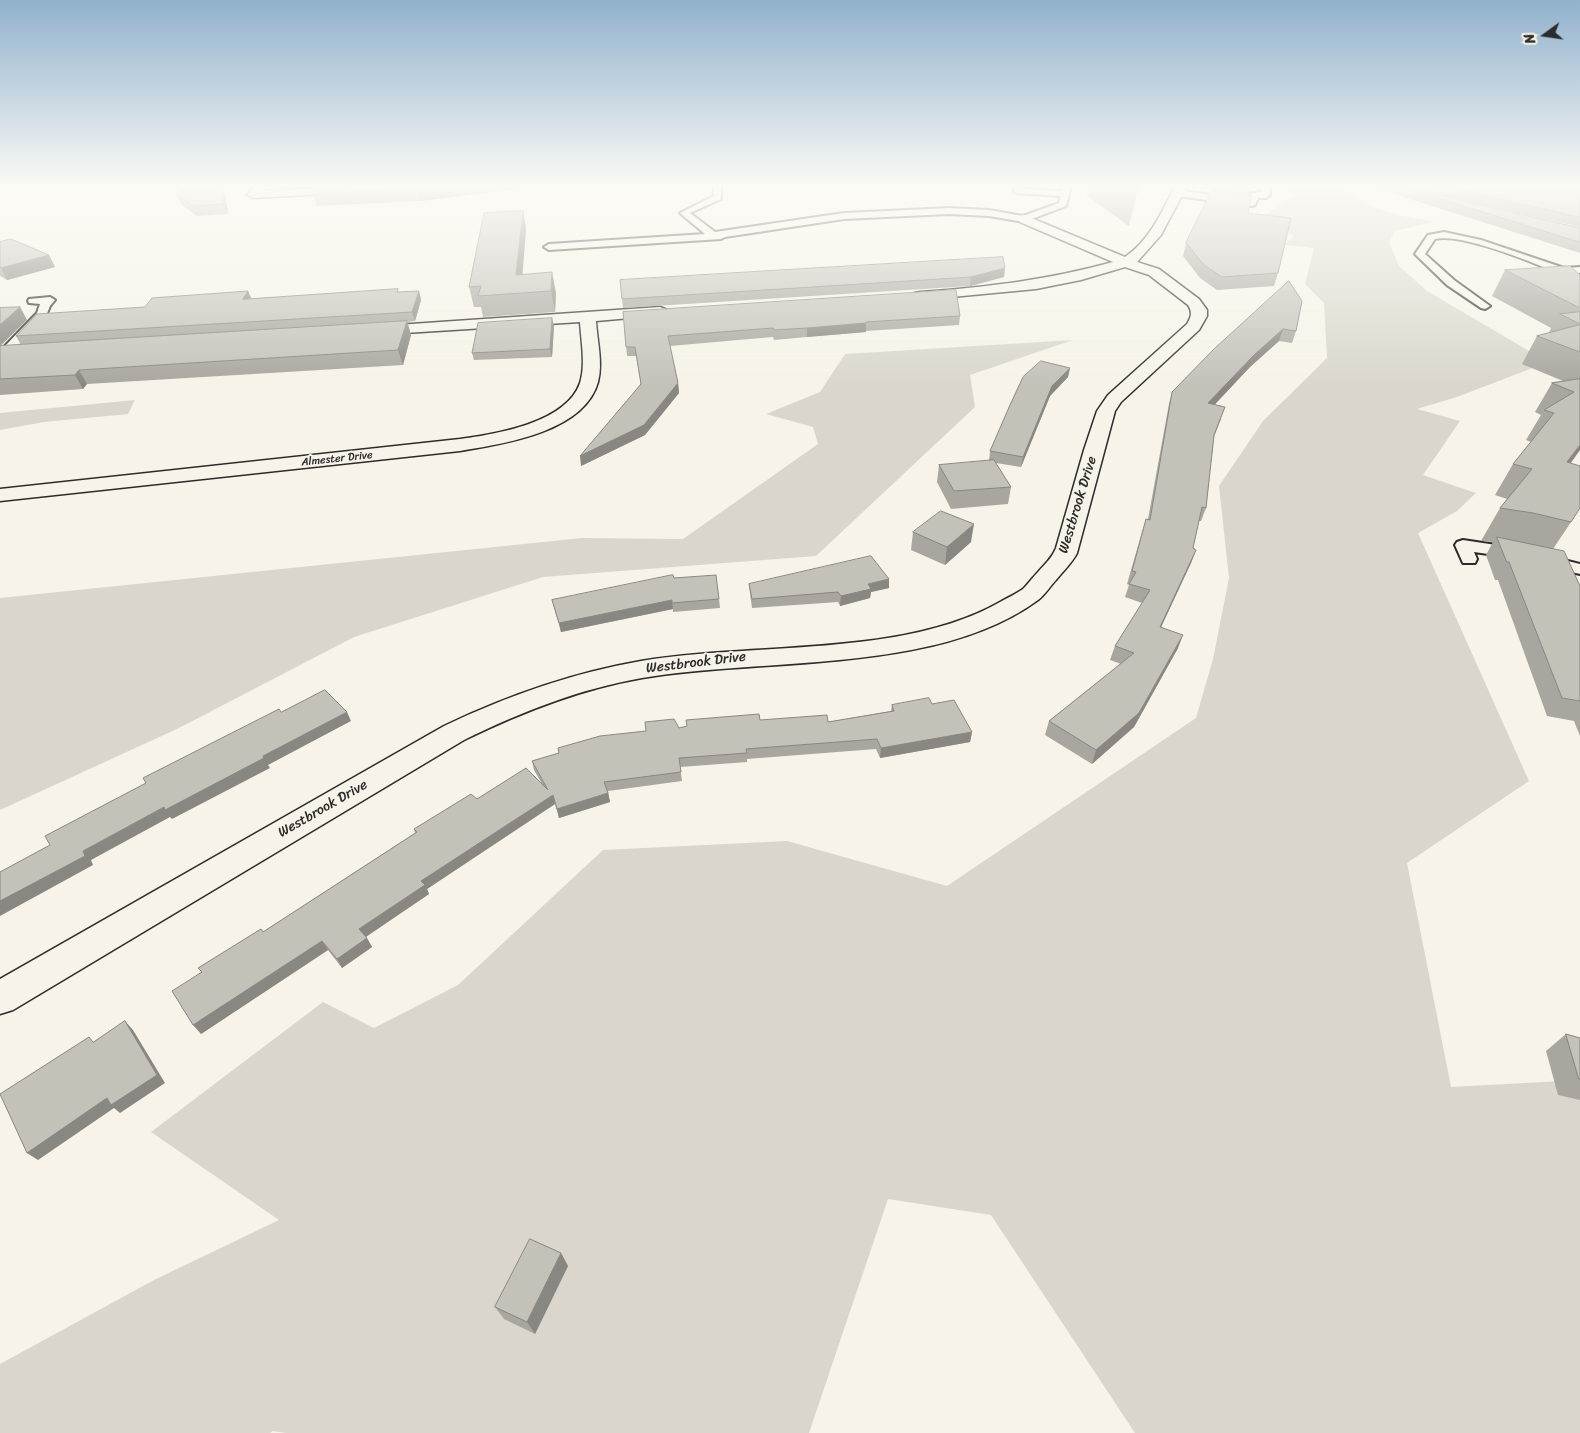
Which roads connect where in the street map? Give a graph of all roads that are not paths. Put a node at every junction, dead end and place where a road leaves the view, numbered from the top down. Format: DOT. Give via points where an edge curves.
graph roads {
  1 [pos="1103,253"];
  2 [pos="1138,253"];
  3 [pos="1421,253"];
  4 [pos="1514,253"];
  5 [pos="1124,262"];
  6 [pos="1580,270"];
  7 [pos="1563,271"];
  8 [pos="1543,273"];
  9 [pos="1580,279"];
  10 [pos="906,297"];
  11 [pos="33,301"];
  12 [pos="1485,306"];
  13 [pos="672,311"];
  14 [pos="588,317"];
  15 [pos="359,331"];
  16 [pos="25,352"];
  17 [pos="2,354"];
  18 [pos="0,496"];
  19 [pos="1469,559"];
  20 [pos="1580,569"];
  21 [pos="0,998"];
  1 -- 5 [label="street"];
  2 -- 5 [label="street"];
  3 -- 12 [label="lane" via="1435,272"];
  4 -- 7 [label="lane"];
  5 -- 10 [label="street" via="1034,286"];
  5 -- 21 [label="street, Westbrook Drive" via="1154,272 1194,302 1200,316 1193,327 1114,399 1106,411 1063,557 1023,599 992,617 948,634 902,644 667,665 601,677 494,712"];
  6 -- 7 [label="lane"];
  7 -- 8 [label="lane"];
  7 -- 9 [label="lane"];
  11 -- 17 [label="lane" via="50,300 42,314"];
  13 -- 14 [label="street"];
  14 -- 15 [label="street"];
  14 -- 18 [label="street, Almester Drive" via="589,382 584,395 560,415 514,435 460,445"];
  16 -- 17 [label="street"];
  19 -- 20 [label="lane" via="1463,545 1512,552"];
}
